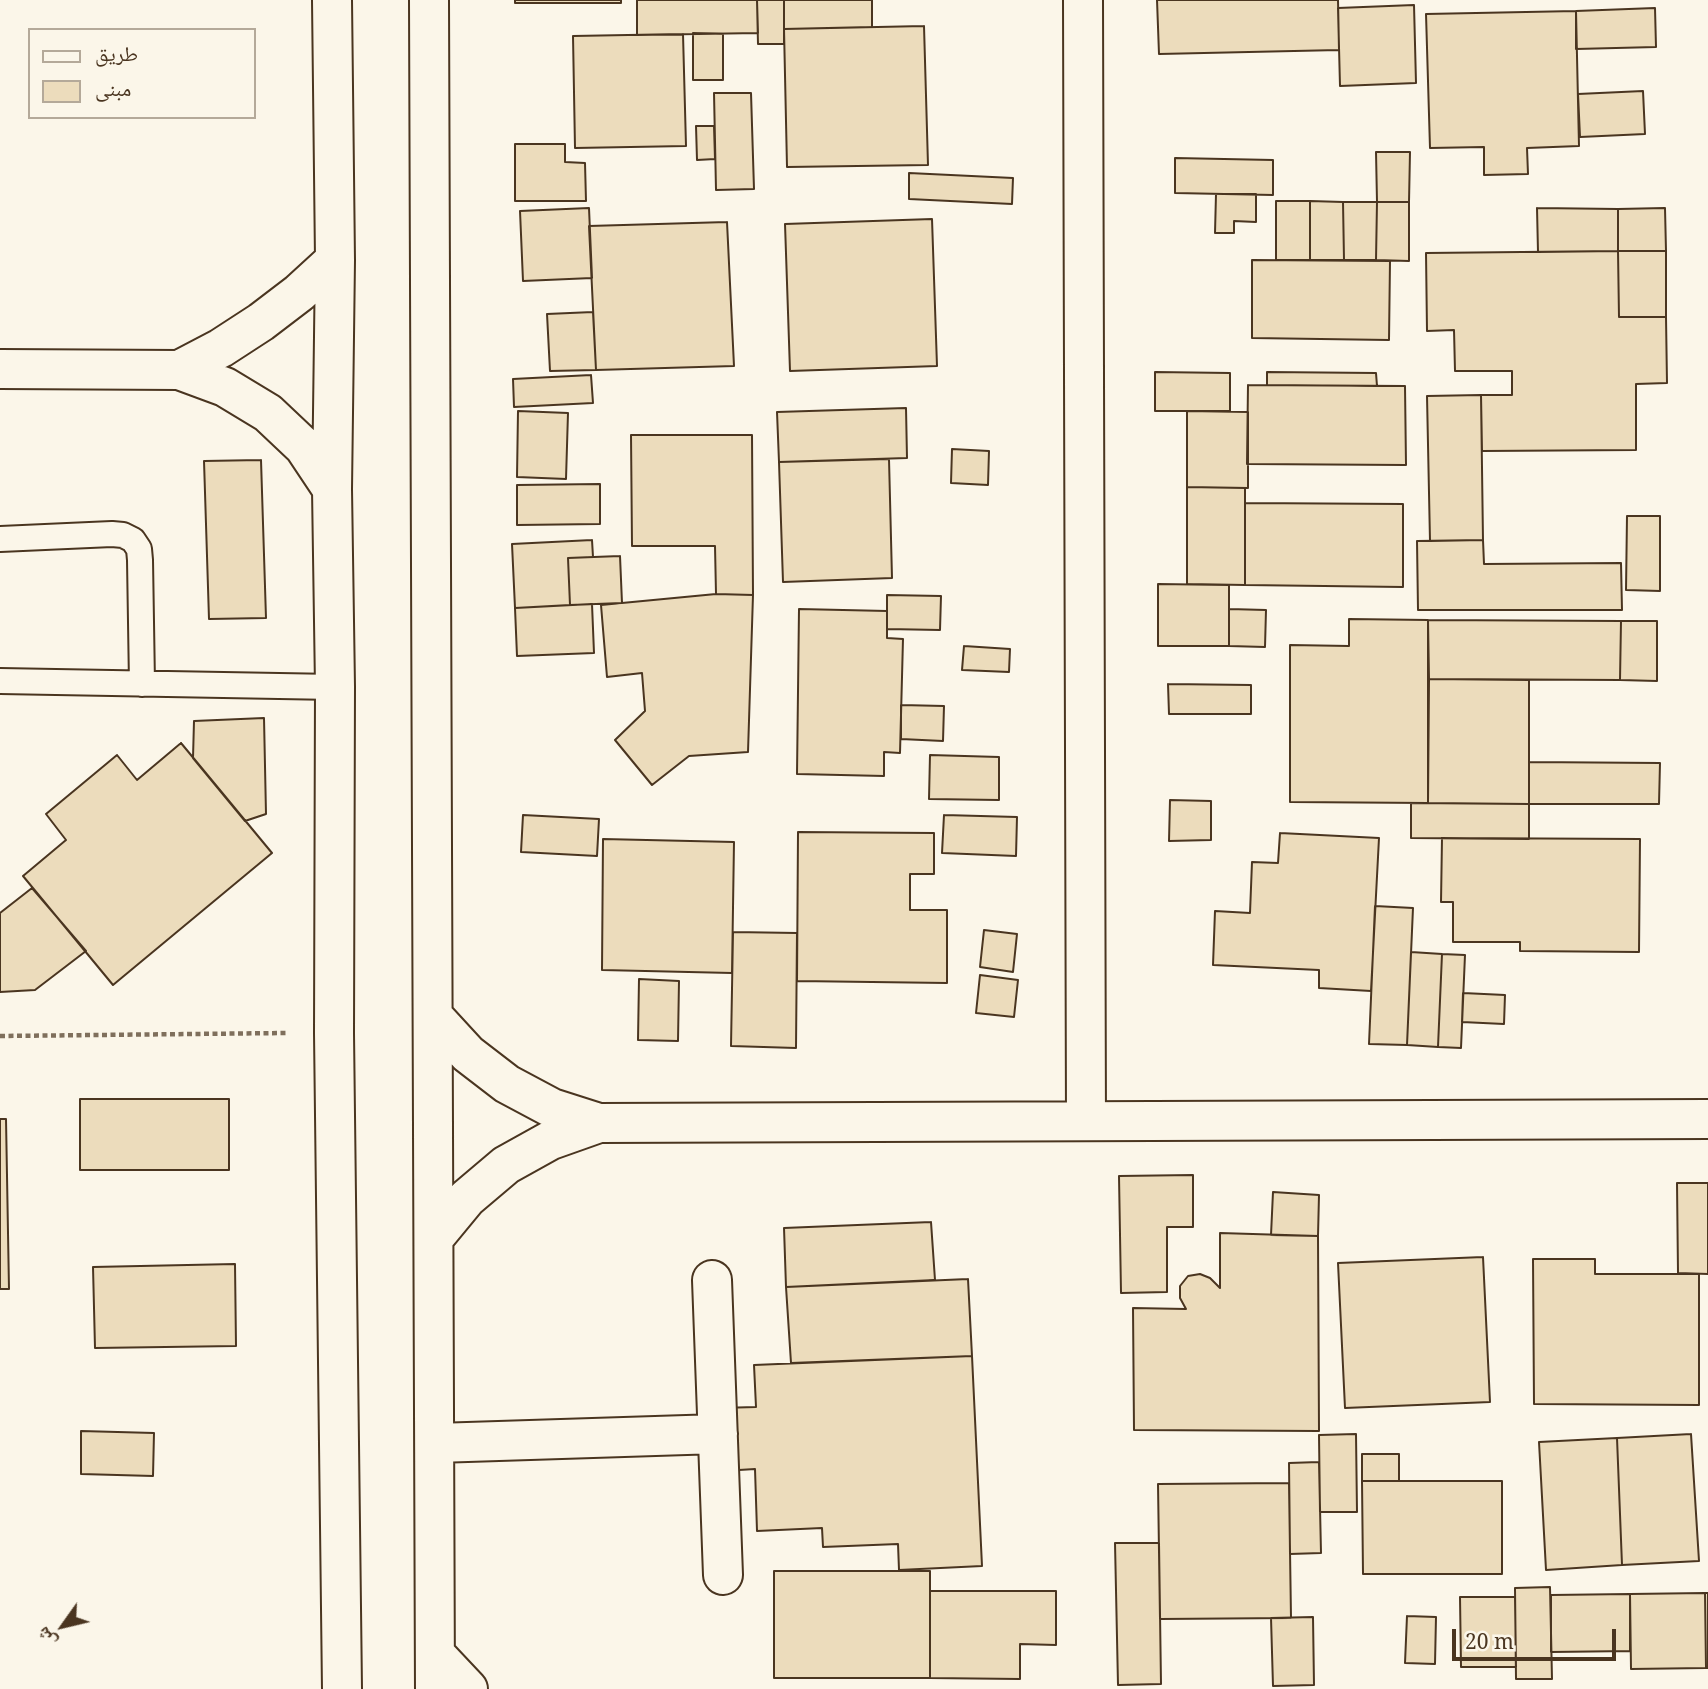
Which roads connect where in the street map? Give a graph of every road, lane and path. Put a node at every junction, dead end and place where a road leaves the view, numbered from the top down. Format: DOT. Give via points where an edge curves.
graph roads {
  1 [pos="332,0"];
  2 [pos="429,0"];
  3 [pos="1083,0"];
  4 [pos="335,260"];
  5 [pos="0,369"];
  6 [pos="179,370"];
  7 [pos="332,489"];
  8 [pos="0,539"];
  9 [pos="0,681"];
  10 [pos="142,684"];
  11 [pos="335,687"];
  12 [pos="435,1017"];
  13 [pos="334,1033"];
  14 [pos="0,1036"];
  15 [pos="1708,1119"];
  16 [pos="1086,1120"];
  17 [pos="599,1124"];
  18 [pos="435,1238"];
  19 [pos="712,1280"];
  20 [pos="718,1434"];
  21 [pos="436,1443"];
  22 [pos="723,1575"];
  23 [pos="435,1672"];
  24 [pos="342,1675"];
  25 [pos="314,1689"];
  26 [pos="468,1689"];
  1 -- 4 [label="street"];
  2 -- 12 [label="street"];
  3 -- 16 [label="street"];
  4 -- 6 [label="street" via="261,322"];
  4 -- 7 [label="street"];
  5 -- 6 [label="street"];
  6 -- 7 [label="street" via="225,387 268,413 304,447"];
  7 -- 11 [label="street"];
  8 -- 10 [label="lane" via="112,534 133,540 140,560"];
  9 -- 10 [label="lane"];
  10 -- 11 [label="lane"];
  11 -- 13 [label="street"];
  12 -- 17 [label="street" via="468,1054 507,1084 552,1108"];
  12 -- 18 [label="street"];
  13 -- 14 [label="path"];
  13 -- 24 [label="street"];
  15 -- 16 [label="street"];
  16 -- 17 [label="street"];
  17 -- 18 [label="street" via="551,1140 506,1166 467,1198"];
  18 -- 21 [label="street"];
  19 -- 20 [label="street"];
  20 -- 21 [label="street"];
  20 -- 22 [label="street"];
  21 -- 23 [label="street"];
  23 -- 26 [label="street"];
  24 -- 25 [label="street"];
}
